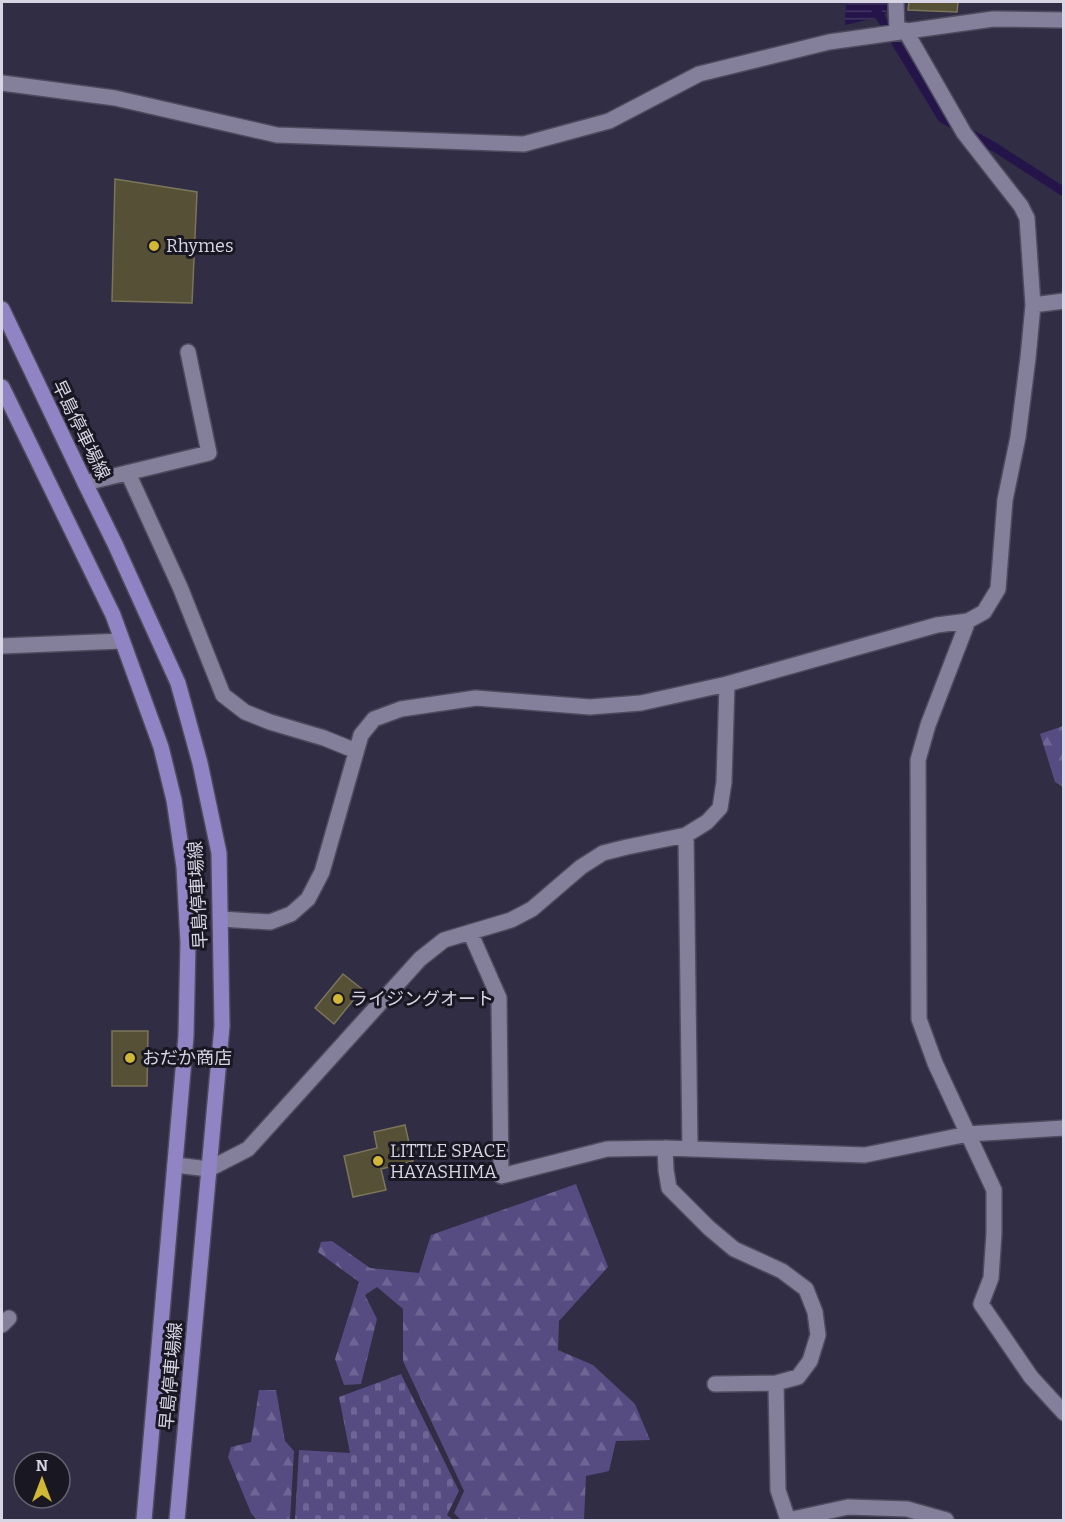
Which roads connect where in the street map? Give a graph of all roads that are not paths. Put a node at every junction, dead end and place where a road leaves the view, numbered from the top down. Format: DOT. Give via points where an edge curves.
graph roads {
  1 [pos="896,2"];
  2 [pos="1064,20"];
  3 [pos="895,32"];
  4 [pos="2,83"];
  5 [pos="1064,300"];
  6 [pos="1033,305"];
  7 [pos="2,309"];
  8 [pos="188,352"];
  9 [pos="2,387"];
  10 [pos="128,473"];
  11 [pos="85,483"];
  12 [pos="968,621"];
  13 [pos="122,641"];
  14 [pos="2,646"];
  15 [pos="727,684"];
  16 [pos="356,751"];
  17 [pos="686,835"];
  18 [pos="221,919"];
  19 [pos="470,932"];
  20 [pos="1064,1128"];
  21 [pos="968,1134"];
  22 [pos="665,1148"];
  23 [pos="690,1149"];
  24 [pos="175,1165"];
  25 [pos="209,1169"];
  26 [pos="776,1383"];
  27 [pos="715,1384"];
  28 [pos="1064,1413"];
  29 [pos="850,1514"];
  30 [pos="144,1521"];
  31 [pos="177,1521"];
  32 [pos="788,1521"];
  33 [pos="946,1521"];
  1 -- 3 [label="street"];
  2 -- 3 [label="street" via="993,19"];
  3 -- 4 [label="street" via="829,42 699,74 609,121 524,144 277,135 115,98"];
  3 -- 6 [label="street" via="1021,206 1027,218"];
  5 -- 6 [label="street"];
  6 -- 12 [label="street" via="1021,414 1005,500 998,589 984,612"];
  7 -- 11 [label="main road, 早島停車場線"];
  8 -- 10 [label="street" via="209,453"];
  9 -- 13 [label="main road, 早島停車場線"];
  10 -- 11 [label="street"];
  10 -- 16 [label="street" via="223,695 245,712"];
  11 -- 18 [label="main road, 早島停車場線" via="178,683 201,763 219,854"];
  12 -- 15 [label="street" via="937,625"];
  12 -- 21 [label="street" via="918,760 919,1019"];
  13 -- 14 [label="street"];
  13 -- 24 [label="main road, 早島停車場線" via="161,747 184,867 188,943 186,1036"];
  15 -- 16 [label="street" via="641,704 590,707 476,698 401,709 374,719 361,735"];
  15 -- 17 [label="street" via="720,808"];
  16 -- 18 [label="street" via="322,872 308,899 291,915 270,922"];
  17 -- 19 [label="street" via="603,854 581,867 532,909 511,920"];
  17 -- 23 [label="street"];
  18 -- 25 [label="main road, 早島停車場線" via="222,1026"];
  19 -- 22 [label="street" via="499,998 501,1176 607,1149"];
  19 -- 25 [label="street" via="444,940 420,959 248,1149"];
  20 -- 21 [label="street"];
  21 -- 23 [label="street" via="865,1155"];
  21 -- 28 [label="street" via="994,1190 991,1278 981,1304 1032,1377"];
  22 -- 23 [label="street"];
  22 -- 26 [label="street" via="669,1188 708,1228 734,1249 782,1271 806,1289 816,1312 818,1335 810,1361 798,1377"];
  24 -- 25 [label="street"];
  24 -- 30 [label="main road, 早島停車場線"];
  25 -- 31 [label="main road, 早島停車場線"];
  26 -- 27 [label="street"];
  26 -- 32 [label="street" via="778,1490"];
  29 -- 32 [label="street"];
  29 -- 33 [label="street" via="907,1509"];
}
